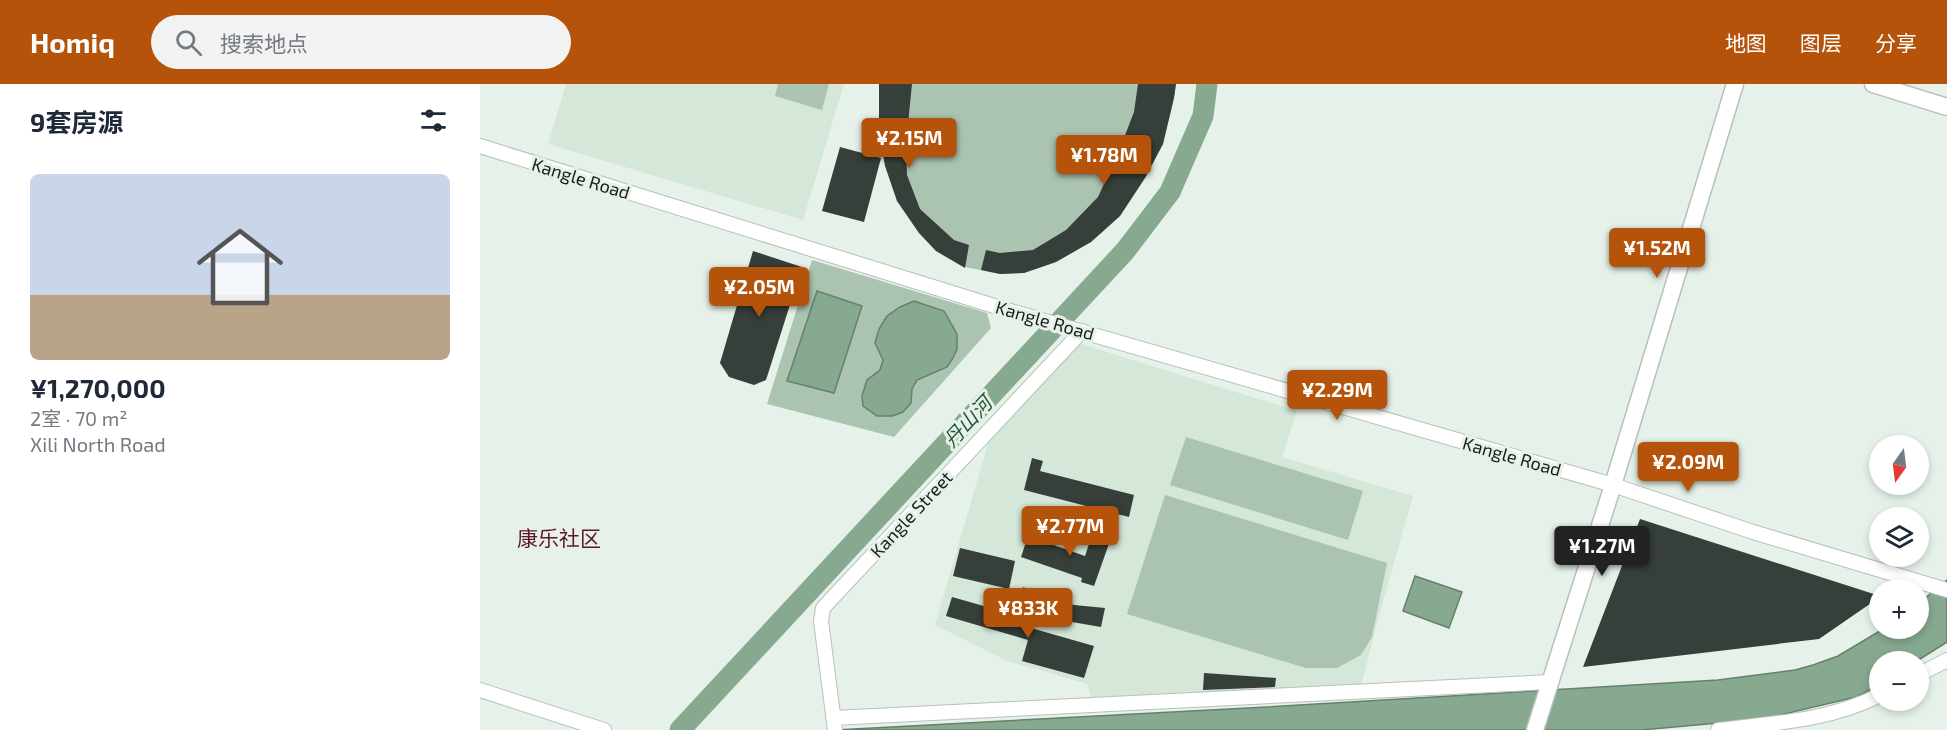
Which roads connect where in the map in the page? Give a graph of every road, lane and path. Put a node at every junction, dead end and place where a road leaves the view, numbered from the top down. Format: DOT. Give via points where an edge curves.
graph roads {
  1 [pos="1735,84"];
  2 [pos="1873,84"];
  3 [pos="1947,107"];
  4 [pos="480,146"];
  5 [pos="1076,329"];
  6 [pos="1613,485"];
  7 [pos="1947,590"];
  8 [pos="1947,660"];
  9 [pos="1929,669"];
  10 [pos="1550,682"];
  11 [pos="480,690"];
  12 [pos="1869,700"];
  13 [pos="834,724"];
  14 [pos="604,730"];
  15 [pos="1535,730"];
  16 [pos="1718,730"];
  1 -- 6 [label="street"];
  2 -- 3 [label="street"];
  4 -- 5 [label="street, Kangle Road"];
  5 -- 6 [label="street, Kangle Road"];
  5 -- 13 [label="street, Kangle Street" via="823,608 821,621"];
  6 -- 7 [label="street, Kangle Road"];
  6 -- 10 [label="street"];
  8 -- 9 [label="street"];
  10 -- 13 [label="street"];
  10 -- 15 [label="street"];
  11 -- 14 [label="street"];
  12 -- 16 [label="street" via="1818,717"];
}
